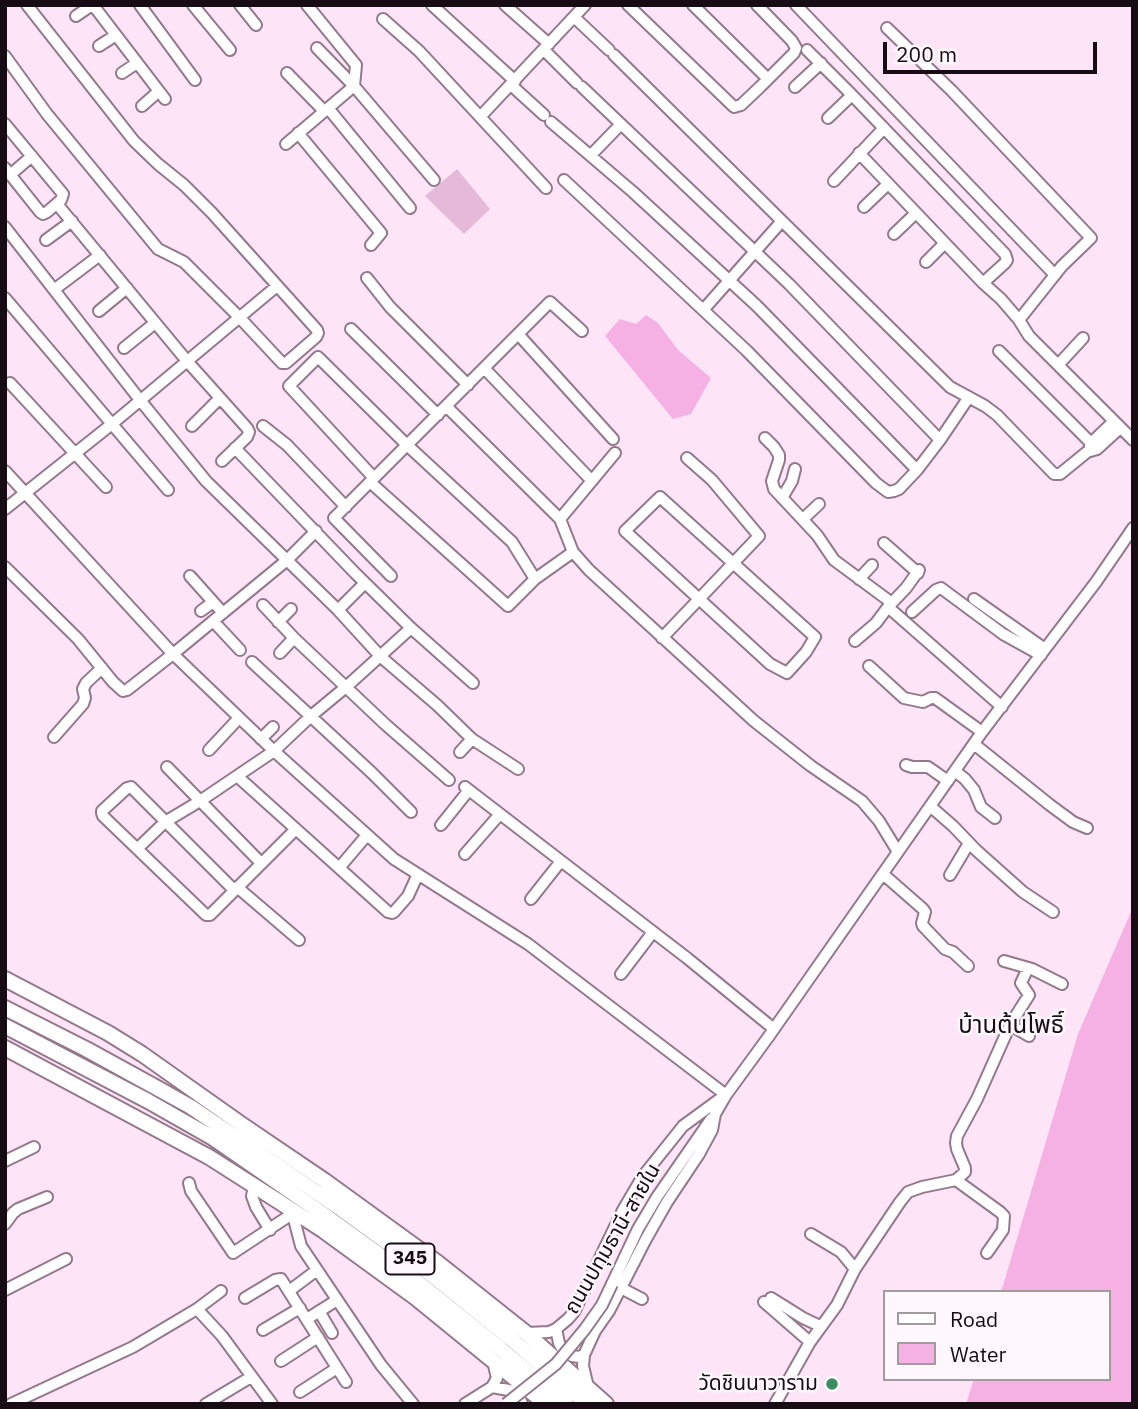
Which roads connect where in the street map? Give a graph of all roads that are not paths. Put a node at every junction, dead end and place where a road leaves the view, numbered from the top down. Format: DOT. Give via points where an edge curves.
graph roads {
  1 [pos="27,5"];
  2 [pos="92,5"];
  3 [pos="140,5"];
  4 [pos="193,5"];
  5 [pos="240,5"];
  6 [pos="307,5"];
  7 [pos="432,5"];
  8 [pos="505,5"];
  9 [pos="585,5"];
  10 [pos="628,5"];
  11 [pos="693,5"];
  12 [pos="757,5"];
  13 [pos="796,5"];
  14 [pos="76,16"];
  15 [pos="574,17"];
  16 [pos="383,19"];
  17 [pos="256,25"];
  18 [pos="887,28"];
  19 [pos="116,35"];
  20 [pos="99,46"];
  21 [pos="547,47"];
  22 [pos="317,48"];
  23 [pos="230,50"];
  24 [pos="807,50"];
  25 [pos="5,56"];
  26 [pos="137,63"];
  27 [pos="821,63"];
  28 [pos="122,73"];
  29 [pos="287,73"];
  30 [pos="768,79"];
  31 [pos="195,80"];
  32 [pos="513,83"];
  33 [pos="354,86"];
  34 [pos="795,87"];
  35 [pos="852,95"];
  36 [pos="142,106"];
  37 [pos="326,110"];
  38 [pos="480,117"];
  39 [pos="828,118"];
  40 [pos="5,124"];
  41 [pos="621,124"];
  42 [pos="884,128"];
  43 [pos="299,133"];
  44 [pos="286,144"];
  45 [pos="859,153"];
  46 [pos="591,155"];
  47 [pos="32,156"];
  48 [pos="8,172"];
  49 [pos="434,180"];
  50 [pos="564,180"];
  51 [pos="834,181"];
  52 [pos="888,184"];
  53 [pos="546,188"];
  54 [pos="57,204"];
  55 [pos="864,207"];
  56 [pos="410,208"];
  57 [pos="916,213"];
  58 [pos="72,221"];
  59 [pos="782,221"];
  60 [pos="5,227"];
  61 [pos="894,234"];
  62 [pos="46,240"];
  63 [pos="944,244"];
  64 [pos="371,245"];
  65 [pos="755,252"];
  66 [pos="100,255"];
  67 [pos="926,262"];
  68 [pos="1055,275"];
  69 [pos="367,278"];
  70 [pos="729,280"];
  71 [pos="983,283"];
  72 [pos="277,286"];
  73 [pos="127,288"];
  74 [pos="55,289"];
  75 [pos="5,298"];
  76 [pos="704,309"];
  77 [pos="99,311"];
  78 [pos="1022,316"];
  79 [pos="240,318"];
  80 [pos="155,323"];
  81 [pos="351,328"];
  82 [pos="582,331"];
  83 [pos="518,334"];
  84 [pos="1083,338"];
  85 [pos="124,348"];
  86 [pos="999,351"];
  87 [pos="187,361"];
  88 [pos="1058,365"];
  89 [pos="484,368"];
  90 [pos="10,383"];
  91 [pos="467,384"];
  92 [pos="969,397"];
  93 [pos="220,398"];
  94 [pos="140,400"];
  95 [pos="446,406"];
  96 [pos="438,415"];
  97 [pos="112,424"];
  98 [pos="1117,425"];
  99 [pos="192,426"];
  100 [pos="262,426"];
  101 [pos="765,438"];
  102 [pos="613,439"];
  103 [pos="940,440"];
  104 [pos="1133,440"];
  105 [pos="407,445"];
  106 [pos="235,448"];
  107 [pos="1092,448"];
  108 [pos="75,453"];
  109 [pos="615,453"];
  110 [pos="687,458"];
  111 [pos="222,461"];
  112 [pos="795,469"];
  113 [pos="917,470"];
  114 [pos="5,471"];
  115 [pos="372,480"];
  116 [pos="592,481"];
  117 [pos="106,487"];
  118 [pos="169,490"];
  119 [pos="25,493"];
  120 [pos="782,498"];
  121 [pos="819,504"];
  122 [pos="346,507"];
  123 [pos="5,509"];
  124 [pos="560,519"];
  125 [pos="803,519"];
  126 [pos="1133,528"];
  127 [pos="316,531"];
  128 [pos="884,543"];
  129 [pos="573,552"];
  130 [pos="286,561"];
  131 [pos="733,563"];
  132 [pos="872,565"];
  133 [pos="5,567"];
  134 [pos="190,576"];
  135 [pos="391,576"];
  136 [pos="536,579"];
  137 [pos="859,579"];
  138 [pos="365,583"];
  139 [pos="699,598"];
  140 [pos="974,599"];
  141 [pos="213,602"];
  142 [pos="263,605"];
  143 [pos="890,605"];
  144 [pos="291,609"];
  145 [pos="338,610"];
  146 [pos="201,611"];
  147 [pos="912,612"];
  148 [pos="223,613"];
  149 [pos="213,621"];
  150 [pos="278,622"];
  151 [pos="411,628"];
  152 [pos="89,631"];
  153 [pos="294,638"];
  154 [pos="662,638"];
  155 [pos="78,639"];
  156 [pos="855,641"];
  157 [pos="240,650"];
  158 [pos="1043,652"];
  159 [pos="279,653"];
  160 [pos="173,654"];
  161 [pos="382,657"];
  162 [pos="252,662"];
  163 [pos="869,666"];
  164 [pos="102,668"];
  165 [pos="473,683"];
  166 [pos="346,687"];
  167 [pos="1002,707"];
  168 [pos="311,716"];
  169 [pos="239,718"];
  170 [pos="273,727"];
  171 [pos="982,732"];
  172 [pos="54,737"];
  173 [pos="261,739"];
  174 [pos="472,739"];
  175 [pos="974,744"];
  176 [pos="209,750"];
  177 [pos="274,751"];
  178 [pos="460,752"];
  179 [pos="906,765"];
  180 [pos="167,767"];
  181 [pos="518,769"];
  182 [pos="955,771"];
  183 [pos="237,776"];
  184 [pos="449,780"];
  185 [pos="948,781"];
  186 [pos="200,801"];
  187 [pos="930,806"];
  188 [pos="411,813"];
  189 [pos="500,814"];
  190 [pos="995,818"];
  191 [pos="165,822"];
  192 [pos="441,825"];
  193 [pos="1087,828"];
  194 [pos="296,829"];
  195 [pos="367,835"];
  196 [pos="969,843"];
  197 [pos="138,848"];
  198 [pos="898,852"];
  199 [pos="465,854"];
  200 [pos="561,861"];
  201 [pos="261,863"];
  202 [pos="339,868"];
  203 [pos="418,874"];
  204 [pos="883,874"];
  205 [pos="950,875"];
  206 [pos="235,888"];
  207 [pos="531,899"];
  208 [pos="1053,912"];
  209 [pos="653,932"];
  210 [pos="299,940"];
  211 [pos="1004,961"];
  212 [pos="968,967"];
  213 [pos="1028,968"];
  214 [pos="621,974"];
  215 [pos="5,979"];
  216 [pos="1062,984"];
  217 [pos="5,1008"];
  218 [pos="1010,1025"];
  219 [pos="5,1026"];
  220 [pos="774,1029"];
  221 [pos="1029,1037"];
  222 [pos="5,1048"];
  223 [pos="726,1095"];
  224 [pos="715,1114"];
  225 [pos="223,1128"];
  226 [pos="34,1147"];
  227 [pos="5,1161"];
  228 [pos="956,1180"];
  229 [pos="325,1181"];
  230 [pos="301,1182"];
  231 [pos="189,1183"];
  232 [pos="254,1186"];
  233 [pos="47,1197"];
  234 [pos="295,1212"];
  235 [pos="323,1214"];
  236 [pos="5,1224"];
  237 [pos="270,1230"];
  238 [pos="811,1234"];
  239 [pos="344,1246"];
  240 [pos="987,1253"];
  241 [pos="66,1259"];
  242 [pos="629,1259"];
  243 [pos="317,1269"];
  244 [pos="855,1269"];
  245 [pos="616,1286"];
  246 [pos="5,1290"];
  247 [pos="221,1291"];
  248 [pos="289,1291"];
  249 [pos="245,1298"];
  250 [pos="642,1299"];
  251 [pos="337,1300"];
  252 [pos="300,1308"];
  253 [pos="197,1309"];
  254 [pos="319,1311"];
  255 [pos="307,1319"];
  256 [pos="820,1326"];
  257 [pos="556,1329"];
  258 [pos="263,1330"];
  259 [pos="332,1333"];
  260 [pos="526,1333"];
  261 [pos="318,1337"];
  262 [pos="810,1342"];
  263 [pos="584,1355"];
  264 [pos="492,1359"];
  265 [pos="281,1361"];
  266 [pos="337,1368"];
  267 [pos="251,1377"];
  268 [pos="346,1382"];
  269 [pos="492,1387"];
  270 [pos="588,1387"];
  271 [pos="300,1392"];
  272 [pos="34,1399"];
  273 [pos="11,1404"];
  274 [pos="206,1404"];
  275 [pos="272,1404"];
  276 [pos="412,1404"];
  277 [pos="465,1404"];
  278 [pos="506,1404"];
  279 [pos="522,1404"];
  280 [pos="546,1404"];
  281 [pos="566,1404"];
  282 [pos="587,1404"];
  283 [pos="606,1404"];
  284 [pos="775,1404"];
  1 -- 72 [label="street" via="134,141 212,213"];
  2 -- 14 [label="street"];
  2 -- 19 [label="street"];
  3 -- 31 [label="street"];
  4 -- 23 [label="street"];
  5 -- 17 [label="street"];
  6 -- 33 [label="street" via="356,65"];
  7 -- 32 [label="street"];
  8 -- 21 [label="street"];
  9 -- 15 [label="street"];
  10 -- 30 [label="street" via="731,106 741,105"];
  11 -- 30 [label="street"];
  12 -- 30 [label="street" via="796,48"];
  13 -- 68 [label="street"];
  15 -- 21 [label="street"];
  15 -- 59 [label="street"];
  16 -- 38 [label="street"];
  18 -- 68 [label="street" via="1091,238"];
  19 -- 20 [label="street"];
  19 -- 26 [label="street"];
  21 -- 32 [label="street"];
  21 -- 41 [label="street"];
  22 -- 33 [label="street"];
  24 -- 27 [label="street"];
  25 -- 79 [label="street" via="158,249 184,262"];
  26 -- 28 [label="street"];
  26 -- 36 [label="street" via="162,95"];
  27 -- 34 [label="street"];
  27 -- 35 [label="street"];
  29 -- 37 [label="street"];
  32 -- 38 [label="street"];
  32 -- 46 [label="street"];
  33 -- 37 [label="street"];
  33 -- 49 [label="street"];
  35 -- 39 [label="street"];
  35 -- 42 [label="street"];
  37 -- 43 [label="street"];
  37 -- 56 [label="street"];
  38 -- 53 [label="street"];
  40 -- 47 [label="street"];
  41 -- 46 [label="street"];
  41 -- 65 [label="street"];
  42 -- 45 [label="street"];
  42 -- 71 [label="street" via="1006,257"];
  43 -- 44 [label="street"];
  43 -- 64 [label="street" via="382,233"];
  45 -- 51 [label="street"];
  45 -- 52 [label="street"];
  46 -- 70 [label="street"];
  47 -- 48 [label="street"];
  47 -- 54 [label="street" via="63,194"];
  48 -- 54 [label="street" via="43,214"];
  50 -- 76 [label="street"];
  52 -- 55 [label="street"];
  52 -- 57 [label="street"];
  54 -- 58 [label="street"];
  57 -- 61 [label="street"];
  57 -- 63 [label="street"];
  58 -- 62 [label="street"];
  58 -- 66 [label="street"];
  59 -- 65 [label="street"];
  59 -- 92 [label="street" via="950,387"];
  60 -- 74 [label="street"];
  63 -- 67 [label="street"];
  63 -- 71 [label="street"];
  65 -- 70 [label="street"];
  65 -- 103 [label="street"];
  66 -- 73 [label="street"];
  66 -- 74 [label="street"];
  68 -- 78 [label="street"];
  69 -- 91 [label="street"];
  70 -- 76 [label="street"];
  70 -- 113 [label="street"];
  71 -- 78 [label="street"];
  72 -- 79 [label="street"];
  72 -- 79 [label="street" via="318,333 286,363"];
  73 -- 77 [label="street"];
  73 -- 80 [label="street"];
  74 -- 94 [label="street"];
  75 -- 97 [label="street"];
  76 -- 113 [label="street" via="882,488 888,492 899,489"];
  78 -- 88 [label="street" via="1029,336"];
  79 -- 87 [label="street"];
  80 -- 85 [label="street"];
  80 -- 87 [label="street"];
  81 -- 96 [label="street"];
  82 -- 83 [label="street" via="550,302"];
  83 -- 89 [label="street"];
  83 -- 102 [label="street"];
  84 -- 88 [label="street"];
  86 -- 107 [label="street"];
  87 -- 93 [label="street"];
  87 -- 94 [label="street"];
  88 -- 98 [label="street"];
  89 -- 91 [label="street"];
  89 -- 116 [label="street"];
  90 -- 108 [label="street"];
  91 -- 95 [label="street"];
  92 -- 103 [label="street"];
  92 -- 107 [label="street" via="997,415 1054,474"];
  93 -- 99 [label="street"];
  93 -- 106 [label="street" via="249,432"];
  94 -- 97 [label="street"];
  94 -- 130 [label="street" via="206,481"];
  95 -- 96 [label="street"];
  95 -- 124 [label="street"];
  96 -- 105 [label="street"];
  97 -- 108 [label="street"];
  97 -- 118 [label="street"];
  98 -- 104 [label="street"];
  98 -- 107 [label="street"];
  100 -- 122 [label="street" via="287,445"];
  101 -- 120 [label="street" via="779,455 772,485"];
  103 -- 113 [label="street"];
  105 -- 115 [label="street"];
  105 -- 115 [label="street" via="318,358 289,386"];
  105 -- 136 [label="street" via="512,542"];
  106 -- 111 [label="street"];
  106 -- 127 [label="street"];
  108 -- 117 [label="street"];
  108 -- 119 [label="street"];
  109 -- 116 [label="street"];
  110 -- 131 [label="street" via="759,536"];
  112 -- 120 [label="street"];
  114 -- 119 [label="street"];
  115 -- 122 [label="street"];
  115 -- 136 [label="street" via="508,606"];
  116 -- 124 [label="street"];
  119 -- 123 [label="street"];
  119 -- 160 [label="street"];
  120 -- 125 [label="street"];
  121 -- 125 [label="street"];
  122 -- 135 [label="street" via="334,518"];
  124 -- 129 [label="street"];
  125 -- 137 [label="street" via="834,559"];
  126 -- 158 [label="street"];
  127 -- 130 [label="street"];
  127 -- 138 [label="street"];
  128 -- 143 [label="street" via="918,571"];
  129 -- 136 [label="street"];
  129 -- 154 [label="street"];
  130 -- 145 [label="street"];
  130 -- 148 [label="street"];
  131 -- 139 [label="street"];
  131 -- 139 [label="street" via="660,497 625,531"];
  131 -- 139 [label="street" via="815,637 787,673 770,664"];
  132 -- 137 [label="street"];
  133 -- 155 [label="street"];
  134 -- 141 [label="street"];
  137 -- 143 [label="street"];
  138 -- 145 [label="street"];
  138 -- 151 [label="street"];
  139 -- 154 [label="street"];
  140 -- 158 [label="street"];
  141 -- 146 [label="street"];
  141 -- 148 [label="street"];
  142 -- 150 [label="street"];
  143 -- 156 [label="street"];
  143 -- 167 [label="street"];
  144 -- 150 [label="street"];
  145 -- 161 [label="street"];
  147 -- 158 [label="street" via="941,588 1003,634"];
  148 -- 149 [label="street"];
  149 -- 157 [label="street"];
  149 -- 160 [label="street"];
  150 -- 153 [label="street"];
  151 -- 161 [label="street"];
  151 -- 165 [label="street"];
  152 -- 155 [label="street"];
  153 -- 159 [label="street"];
  153 -- 166 [label="street"];
  154 -- 198 [label="street" via="754,721 862,801"];
  155 -- 164 [label="street"];
  158 -- 167 [label="street"];
  160 -- 164 [label="street" via="123,691"];
  160 -- 169 [label="street"];
  161 -- 166 [label="street"];
  161 -- 174 [label="street"];
  162 -- 168 [label="street"];
  163 -- 171 [label="street" via="904,698 923,702 935,698"];
  164 -- 172 [label="street" via="86,683 83,704"];
  166 -- 168 [label="street"];
  166 -- 184 [label="street"];
  167 -- 171 [label="street"];
  168 -- 177 [label="street"];
  168 -- 188 [label="street"];
  169 -- 173 [label="street"];
  169 -- 176 [label="street"];
  170 -- 173 [label="street"];
  171 -- 175 [label="street"];
  173 -- 177 [label="street"];
  174 -- 178 [label="street"];
  174 -- 181 [label="street"];
  175 -- 182 [label="street"];
  175 -- 193 [label="street" via="1050,805"];
  177 -- 183 [label="street"];
  177 -- 195 [label="street"];
  179 -- 185 [label="street" via="928,767"];
  180 -- 186 [label="street"];
  182 -- 185 [label="street"];
  182 -- 190 [label="street" via="974,790 981,807"];
  183 -- 186 [label="street"];
  183 -- 194 [label="street"];
  185 -- 187 [label="street"];
  186 -- 191 [label="street"];
  186 -- 201 [label="street"];
  187 -- 196 [label="street"];
  187 -- 198 [label="street"];
  189 -- 192 [label="street" via="467,788"];
  189 -- 199 [label="street"];
  189 -- 200 [label="street"];
  191 -- 197 [label="street"];
  191 -- 197 [label="street" via="131,787 102,811"];
  191 -- 206 [label="street"];
  194 -- 201 [label="street"];
  194 -- 202 [label="street"];
  195 -- 202 [label="street"];
  195 -- 203 [label="street"];
  196 -- 205 [label="street"];
  196 -- 208 [label="street" via="1023,892"];
  197 -- 206 [label="street" via="206,915"];
  198 -- 204 [label="street"];
  200 -- 207 [label="street"];
  200 -- 209 [label="street"];
  201 -- 206 [label="street"];
  202 -- 203 [label="street" via="392,913 408,896"];
  203 -- 223 [label="street" via="528,944"];
  204 -- 212 [label="street" via="923,909 923,926"];
  204 -- 220 [label="street"];
  206 -- 210 [label="street"];
  209 -- 214 [label="street"];
  209 -- 220 [label="street"];
  211 -- 213 [label="street"];
  213 -- 216 [label="street"];
  213 -- 218 [label="street" via="1021,983 1029,995"];
  215 -- 225 [label="main road" via="142,1054"];
  217 -- 225 [label="main road, 345" via="125,1070"];
  218 -- 221 [label="street"];
  218 -- 228 [label="street" via="957,1136 965,1172"];
  219 -- 225 [label="main road, 345" via="112,1081"];
  220 -- 223 [label="street"];
  222 -- 232 [label="main road"];
  223 -- 224 [label="street"];
  223 -- 257 [label="street" via="682,1126 635,1188 573,1312"];
  224 -- 242 [label="street" via="699,1154"];
  224 -- 242 [label="street, ถนนปทุมธานี-สายใน" via="657,1196 630,1245"];
  225 -- 229 [label="main road"];
  225 -- 230 [label="main road, 345"];
  225 -- 235 [label="main road, 345"];
  226 -- 227 [label="street"];
  228 -- 240 [label="street" via="1004,1216 1003,1230"];
  228 -- 244 [label="street" via="908,1192"];
  229 -- 230 [label="main road"];
  229 -- 260 [label="main road"];
  230 -- 282 [label="main road, 345" via="432,1275"];
  231 -- 237 [label="street" via="233,1253"];
  232 -- 234 [label="main road"];
  232 -- 237 [label="street" via="252,1196"];
  233 -- 236 [label="street" via="18,1209"];
  234 -- 237 [label="street"];
  234 -- 239 [label="main road"];
  234 -- 243 [label="street" via="301,1246"];
  235 -- 239 [label="main road"];
  235 -- 281 [label="main road, 345" via="424,1287"];
  238 -- 244 [label="street" via="841,1252"];
  239 -- 264 [label="main road"];
  241 -- 246 [label="street"];
  242 -- 245 [label="street, ถนนปทุมธานี-สายใน"];
  243 -- 248 [label="street"];
  243 -- 251 [label="street"];
  244 -- 256 [label="street"];
  245 -- 250 [label="street"];
  245 -- 263 [label="street" via="609,1311"];
  245 -- 278 [label="street, ถนนปทุมธานี-สายใน, bridge" via="556,1364"];
  247 -- 253 [label="street"];
  248 -- 249 [label="street" via="281,1279"];
  248 -- 252 [label="street"];
  251 -- 254 [label="street"];
  251 -- 276 [label="street"];
  252 -- 255 [label="street"];
  252 -- 258 [label="street"];
  253 -- 267 [label="street"];
  253 -- 272 [label="street"];
  254 -- 255 [label="street"];
  254 -- 259 [label="street"];
  255 -- 261 [label="street"];
  256 -- 262 [label="street"];
  256 -- 262 [label="street" via="767,1300"];
  257 -- 260 [label="street"];
  257 -- 263 [label="street" via="563,1350 572,1356"];
  260 -- 270 [label="main road"];
  261 -- 265 [label="street"];
  261 -- 266 [label="street"];
  262 -- 284 [label="street"];
  263 -- 270 [label="street"];
  264 -- 269 [label="street" via="497,1378"];
  264 -- 280 [label="main road"];
  266 -- 268 [label="street"];
  266 -- 271 [label="street"];
  267 -- 274 [label="street"];
  267 -- 275 [label="street"];
  269 -- 277 [label="street"];
  269 -- 279 [label="street" via="514,1391"];
  270 -- 283 [label="main road"];
  272 -- 273 [label="street"];
}
